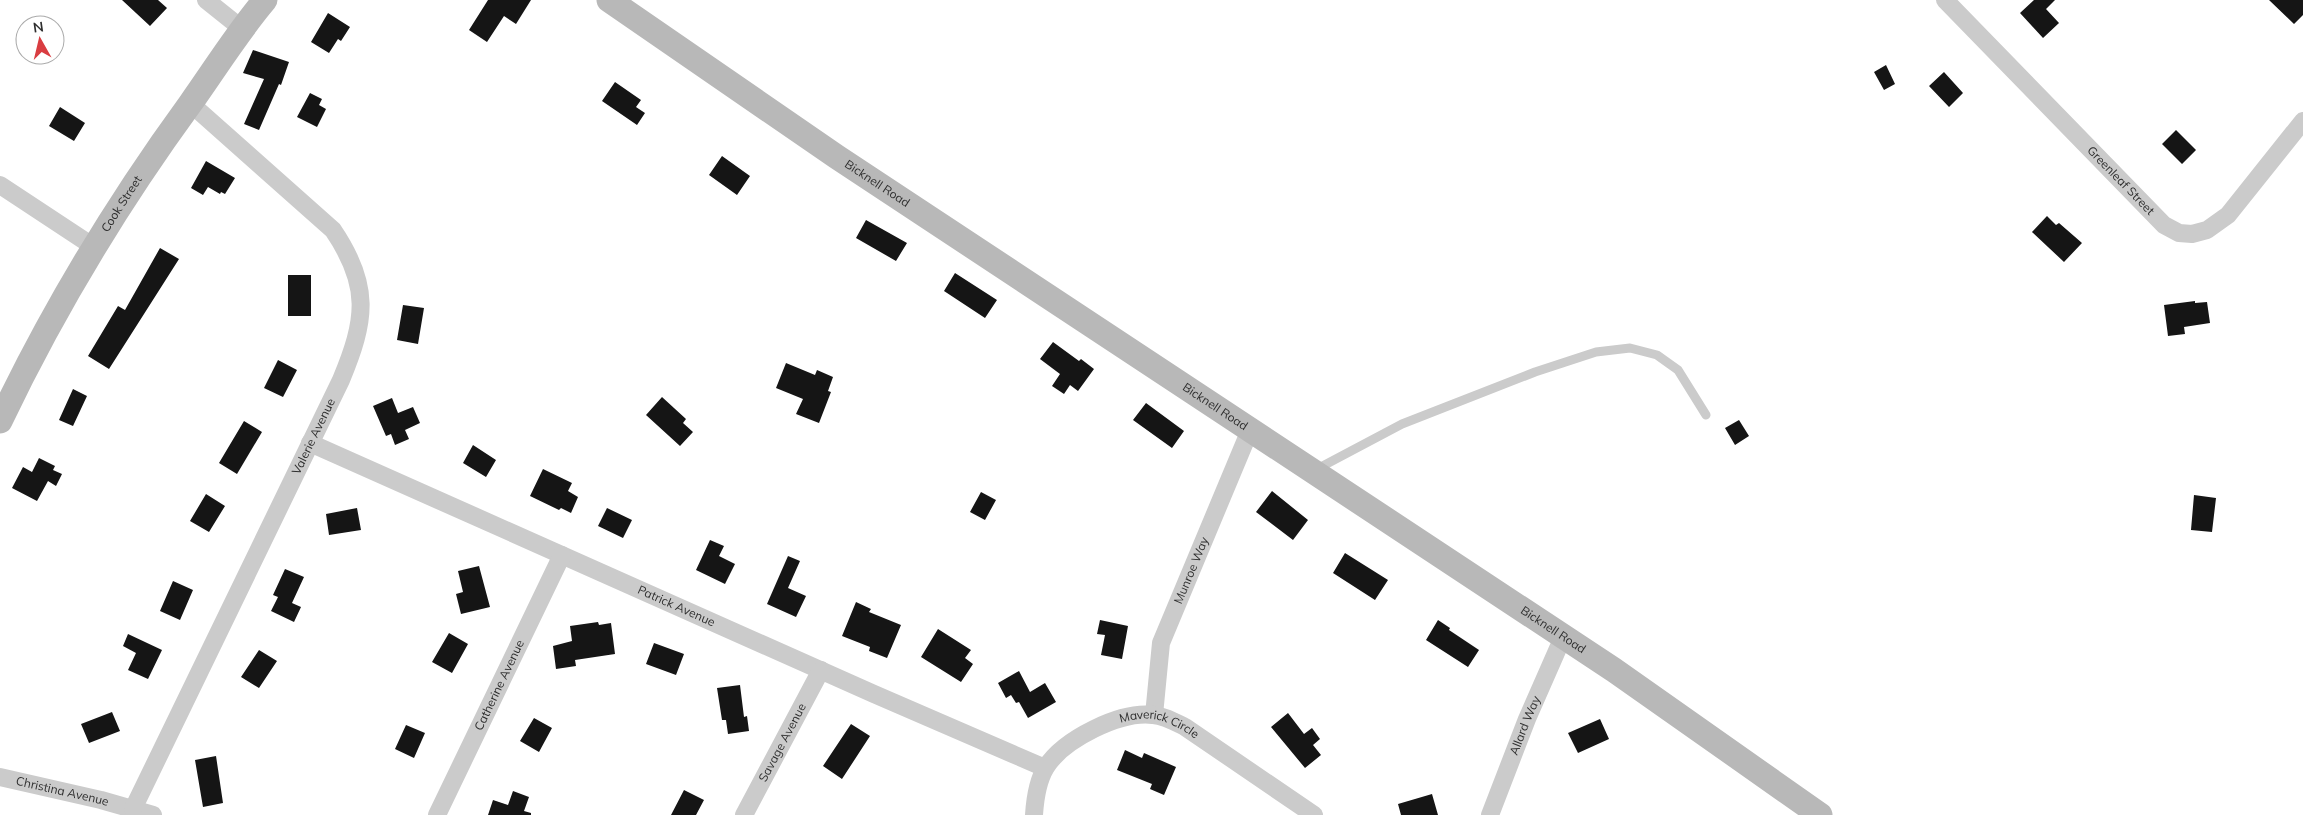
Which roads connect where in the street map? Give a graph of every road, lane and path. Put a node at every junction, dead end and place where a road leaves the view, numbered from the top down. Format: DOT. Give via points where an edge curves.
graph roads {
  1 [pos="206,0"];
  2 [pos="265,0"];
  3 [pos="609,0"];
  4 [pos="1944,0"];
  5 [pos="242,28"];
  6 [pos="190,103"];
  7 [pos="2303,121"];
  8 [pos="0,185"];
  9 [pos="94,246"];
  10 [pos="1706,415"];
  11 [pos="0,421"];
  12 [pos="1250,430"];
  13 [pos="310,442"];
  14 [pos="1312,472"];
  15 [pos="562,555"];
  16 [pos="1563,637"];
  17 [pos="821,670"];
  18 [pos="1154,715"];
  19 [pos="1045,768"];
  20 [pos="0,777"];
  21 [pos="133,809"];
  22 [pos="152,815"];
  23 [pos="437,815"];
  24 [pos="744,815"];
  25 [pos="1034,815"];
  26 [pos="1314,815"];
  27 [pos="1490,815"];
  28 [pos="1820,815"];
  1 -- 5 [label="street"];
  2 -- 5 [label="street, Cook Street"];
  3 -- 12 [label="street, Bicknell Road" via="838,157"];
  4 -- 7 [label="street, Greenleaf Street" via="2164,224 2179,233 2207,230 2228,215"];
  5 -- 6 [label="street, Cook Street"];
  6 -- 9 [label="street, Cook Street"];
  6 -- 13 [label="street, Valerie Avenue" via="334,230 356,273 362,303 355,345"];
  8 -- 9 [label="street"];
  9 -- 11 [label="street, Cook Street"];
  10 -- 14 [label="lane" via="1678,370 1657,355 1630,348 1596,352 1402,424"];
  12 -- 14 [label="street, Bicknell Road"];
  12 -- 18 [label="street, Munroe Way" via="1161,642"];
  13 -- 15 [label="street, Patrick Avenue"];
  13 -- 21 [label="street, Valerie Avenue"];
  14 -- 16 [label="street, Bicknell Road"];
  15 -- 17 [label="street, Patrick Avenue"];
  15 -- 23 [label="street, Catherine Avenue"];
  16 -- 27 [label="street, Allard Way"];
  16 -- 28 [label="street, Bicknell Road"];
  17 -- 19 [label="street, Patrick Avenue"];
  17 -- 24 [label="street, Savage Avenue"];
  18 -- 19 [label="street, Maverick Circle" via="1138,714 1104,724 1055,756"];
  18 -- 26 [label="street, Maverick Circle" via="1210,741"];
  19 -- 25 [label="street, Maverick Circle" via="1037,791"];
  20 -- 21 [label="street, Christina Avenue"];
  21 -- 22 [label="street, Christina Avenue"];
}
